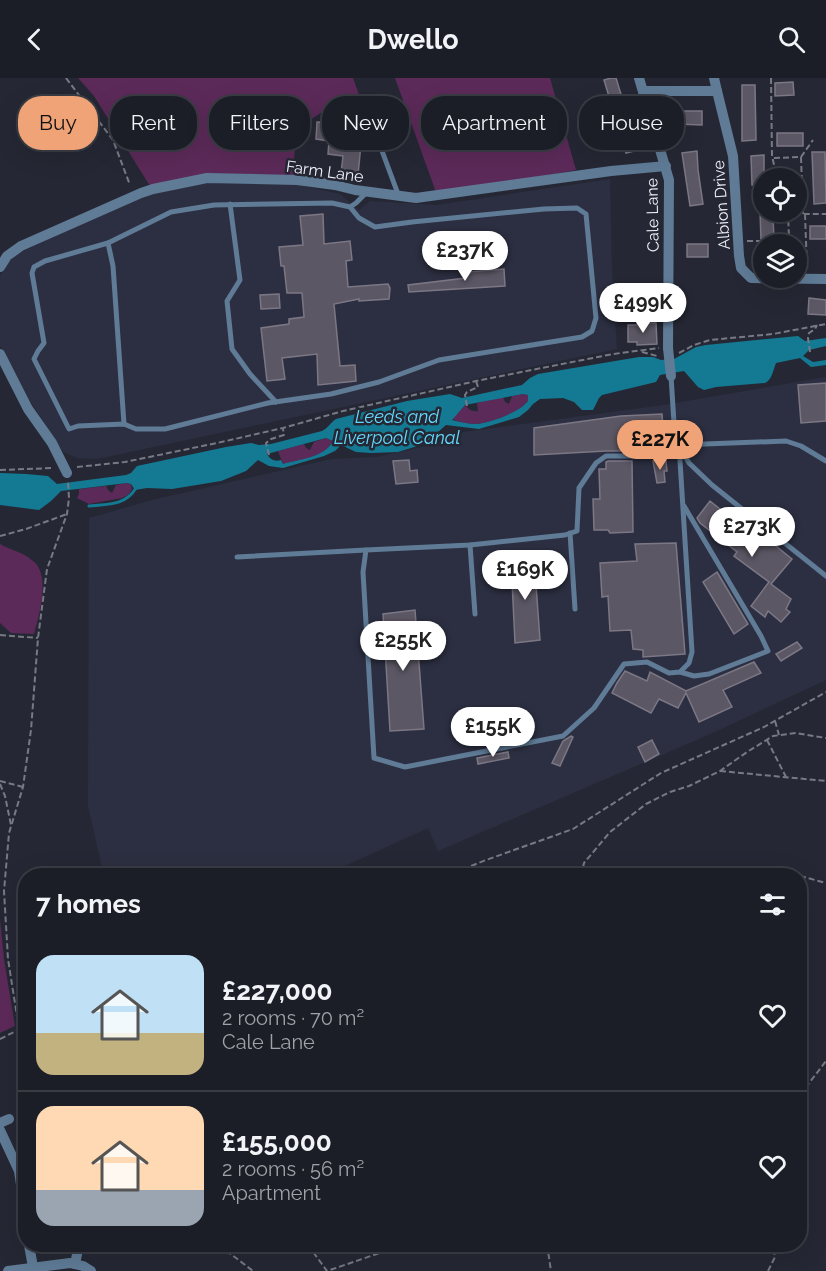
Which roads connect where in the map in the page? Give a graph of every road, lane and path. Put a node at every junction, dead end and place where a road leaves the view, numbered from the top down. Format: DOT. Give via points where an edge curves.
graph roads {
  1 [pos="66,78"];
  2 [pos="639,78"];
  3 [pos="714,78"];
  4 [pos="771,78"];
  5 [pos="643,91"];
  6 [pos="717,91"];
  7 [pos="813,140"];
  8 [pos="381,150"];
  9 [pos="801,157"];
  10 [pos="773,158"];
  11 [pos="666,166"];
  12 [pos="775,168"];
  13 [pos="802,168"];
  14 [pos="368,192"];
  15 [pos="134,196"];
  16 [pos="398,196"];
  17 [pos="230,204"];
  18 [pos="350,207"];
  19 [pos="807,214"];
  20 [pos="826,214"];
  21 [pos="738,241"];
  22 [pos="753,241"];
  23 [pos="108,243"];
  24 [pos="0,267"];
  25 [pos="826,279"];
  26 [pos="826,324"];
  27 [pos="817,325"];
  28 [pos="640,351"];
  29 [pos="668,352"];
  30 [pos="810,352"];
  31 [pos="0,354"];
  32 [pos="671,376"];
  33 [pos="476,381"];
  34 [pos="276,402"];
  35 [pos="467,406"];
  36 [pos="124,424"];
  37 [pos="283,428"];
  38 [pos="679,445"];
  39 [pos="269,455"];
  40 [pos="680,456"];
  41 [pos="826,461"];
  42 [pos="0,470"];
  43 [pos="66,470"];
  44 [pos="683,505"];
  45 [pos="67,514"];
  46 [pos="570,533"];
  47 [pos="0,536"];
  48 [pos="470,545"];
  49 [pos="366,550"];
  50 [pos="237,557"];
  51 [pos="826,576"];
  52 [pos="575,609"];
  53 [pos="475,614"];
  54 [pos="0,634"];
  55 [pos="38,639"];
  56 [pos="680,672"];
  57 [pos="826,692"];
  58 [pos="775,721"];
  59 [pos="779,735"];
  60 [pos="826,738"];
  61 [pos="767,740"];
  62 [pos="720,771"];
  63 [pos="786,777"];
  64 [pos="826,781"];
  65 [pos="0,783"];
  66 [pos="22,787"];
  67 [pos="11,827"];
  68 [pos="466,868"];
  69 [pos="583,868"];
  70 [pos="807,878"];
  71 [pos="826,883"];
  72 [pos="18,1023"];
  73 [pos="18,1030"];
  74 [pos="0,1039"];
  75 [pos="826,1061"];
  76 [pos="807,1086"];
  77 [pos="0,1130"];
  78 [pos="18,1170"];
  79 [pos="30,1252"];
  80 [pos="78,1252"];
  81 [pos="228,1252"];
  82 [pos="313,1252"];
  83 [pos="383,1252"];
  84 [pos="548,1252"];
  85 [pos="774,1252"];
  86 [pos="75,1264"];
  87 [pos="33,1267"];
  88 [pos="8,1271"];
  89 [pos="91,1271"];
  90 [pos="253,1271"];
  91 [pos="551,1271"];
  92 [pos="768,1271"];
  1 -- 15 [label="path" via="113,140"];
  2 -- 5 [label="street, Cale Lane"];
  3 -- 6 [label="street, Albion Drive"];
  4 -- 10 [label="path"];
  5 -- 6 [label="street"];
  5 -- 11 [label="street, Cale Lane"];
  6 -- 21 [label="street, Albion Drive" via="733,156"];
  7 -- 9 [label="path"];
  8 -- 16 [label="lane"];
  9 -- 10 [label="path"];
  9 -- 13 [label="path"];
  10 -- 12 [label="path"];
  11 -- 16 [label="street, Farm Lane" via="416,198"];
  11 -- 29 [label="street, Cale Lane"];
  14 -- 15 [label="street, Farm Lane" via="297,180 207,178"];
  14 -- 16 [label="street, Farm Lane"];
  14 -- 18 [label="lane"];
  15 -- 24 [label="street, Farm Lane" via="21,246"];
  17 -- 18 [label="lane" via="332,203"];
  17 -- 23 [label="lane" via="171,212"];
  17 -- 34 [label="lane" via="240,280 227,301 232,349"];
  18 -- 34 [label="lane" via="358,218 375,228 577,208 586,214 596,318 592,331 582,338 439,360 360,387"];
  19 -- 20 [label="path"];
  21 -- 22 [label="path"];
  21 -- 25 [label="street, Albion Drive" via="741,268 752,278"];
  23 -- 36 [label="lane"];
  23 -- 36 [label="lane" via="34,267 44,343 34,359 69,429"];
  26 -- 27 [label="path"];
  27 -- 29 [label="path" via="773,334 710,339"];
  27 -- 30 [label="path" via="809,333"];
  28 -- 29 [label="path"];
  28 -- 29 [label="path"];
  28 -- 33 [label="path"];
  29 -- 32 [label="street, Cale Lane, bridge"];
  31 -- 43 [label="street"];
  32 -- 38 [label="lane, Cale Lane"];
  33 -- 35 [label="path" via="478,387 465,395"];
  33 -- 37 [label="path"];
  34 -- 36 [label="lane" via="165,429 136,429"];
  37 -- 39 [label="path" via="284,435 266,443"];
  37 -- 43 [label="path" via="135,460"];
  38 -- 40 [label="lane"];
  38 -- 41 [label="lane" via="786,441"];
  38 -- 51 [label="lane, Cale Lane" via="689,463 712,485"];
  40 -- 44 [label="lane"];
  40 -- 46 [label="lane" via="601,459 579,488 577,531"];
  42 -- 43 [label="path"];
  43 -- 45 [label="path"];
  44 -- 56 [label="lane" via="692,652 689,663"];
  44 -- 56 [label="lane" via="768,651 709,674 694,676"];
  45 -- 47 [label="path"];
  45 -- 55 [label="path" via="47,569"];
  46 -- 48 [label="lane"];
  46 -- 52 [label="lane"];
  48 -- 49 [label="lane"];
  48 -- 53 [label="lane"];
  49 -- 50 [label="lane"];
  49 -- 56 [label="lane" via="363,573 374,758 405,767 563,736 594,708 624,664 647,662 669,673"];
  54 -- 55 [label="path"];
  55 -- 66 [label="path"];
  57 -- 58 [label="path"];
  58 -- 59 [label="path"];
  58 -- 68 [label="path" via="661,773 573,829"];
  59 -- 60 [label="path" via="796,733"];
  59 -- 61 [label="path"];
  61 -- 62 [label="path"];
  61 -- 63 [label="path"];
  62 -- 63 [label="path"];
  62 -- 69 [label="path" via="646,804 610,832"];
  63 -- 64 [label="path"];
  65 -- 66 [label="path"];
  65 -- 67 [label="path"];
  66 -- 67 [label="path"];
  67 -- 72 [label="path" via="4,891 8,959"];
  70 -- 71 [label="path"];
  73 -- 74 [label="path"];
  75 -- 76 [label="path"];
  77 -- 78 [label="street"];
  79 -- 87 [label="street"];
  80 -- 86 [label="street"];
  81 -- 90 [label="path"];
  82 -- 83 [label="path" via="327,1271"];
  84 -- 91 [label="path"];
  85 -- 92 [label="path"];
  86 -- 87 [label="street"];
  86 -- 89 [label="street"];
  87 -- 88 [label="street"];
}
